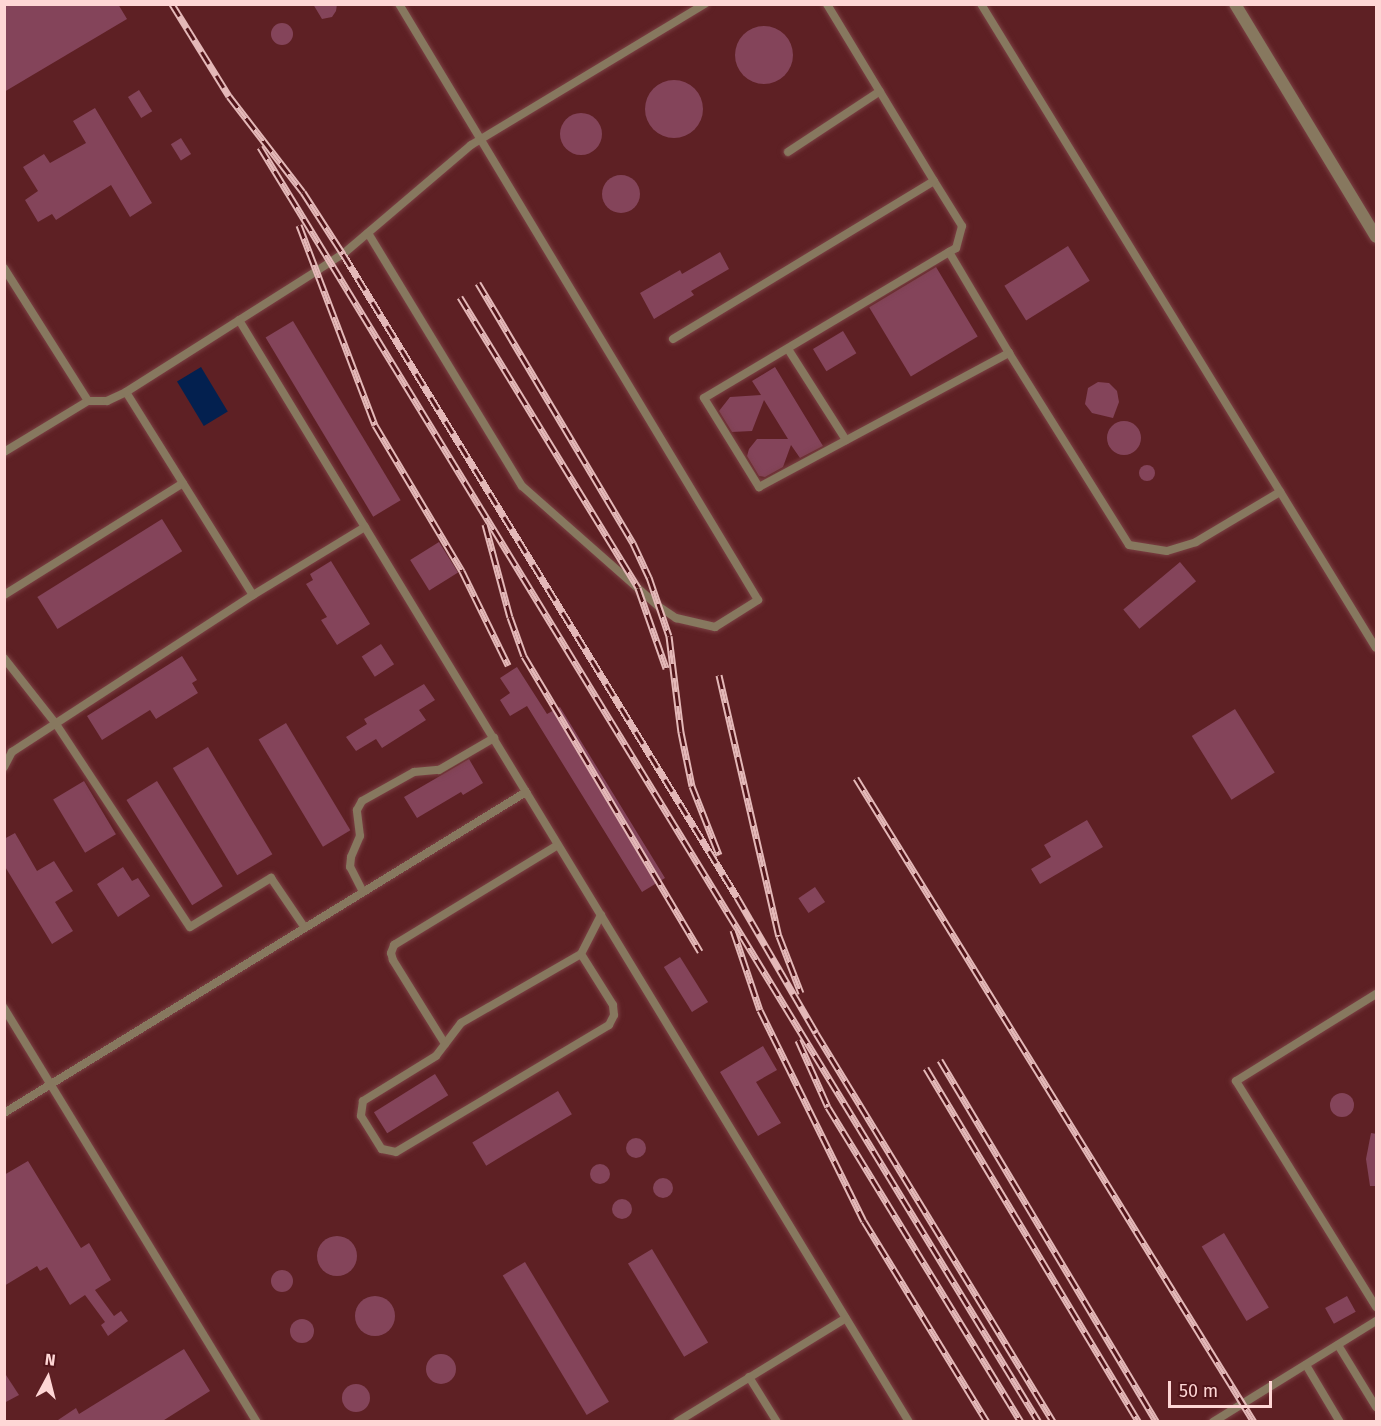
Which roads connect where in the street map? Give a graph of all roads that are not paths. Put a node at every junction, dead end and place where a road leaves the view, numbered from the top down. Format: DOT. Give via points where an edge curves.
graph roads {
  1 [pos="399,4"];
  2 [pos="705,4"];
  3 [pos="827,4"];
  4 [pos="981,4"];
  5 [pos="1235,4"];
  6 [pos="879,91"];
  7 [pos="480,139"];
  8 [pos="788,152"];
  9 [pos="934,181"];
  10 [pos="368,233"];
  11 [pos="1377,237"];
  12 [pos="949,252"];
  13 [pos="4,268"];
  14 [pos="239,320"];
  15 [pos="673,339"];
  16 [pos="788,349"];
  17 [pos="1009,353"];
  18 [pos="126,392"];
  19 [pos="88,401"];
  20 [pos="846,440"];
  21 [pos="5,451"];
  22 [pos="183,483"];
  23 [pos="1280,492"];
  24 [pos="365,527"];
  25 [pos="4,595"];
  26 [pos="253,595"];
  27 [pos="1377,648"];
  28 [pos="4,658"];
  29 [pos="56,724"];
  30 [pos="494,738"];
  31 [pos="4,767"];
  32 [pos="526,792"];
  33 [pos="558,845"];
  34 [pos="363,892"];
  35 [pos="601,915"];
  36 [pos="305,928"];
  37 [pos="581,954"];
  38 [pos="1377,994"];
  39 [pos="4,1008"];
  40 [pos="445,1044"];
  41 [pos="51,1084"];
  42 [pos="4,1113"];
  43 [pos="1377,1307"];
  44 [pos="846,1318"];
  45 [pos="1377,1321"];
  46 [pos="1338,1345"];
  47 [pos="1306,1365"];
  48 [pos="749,1377"];
  49 [pos="1377,1407"];
  50 [pos="257,1422"];
  51 [pos="677,1422"];
  52 [pos="777,1422"];
  53 [pos="909,1422"];
  54 [pos="1213,1422"];
  55 [pos="1340,1422"];
  1 -- 7 [label="lane"];
  2 -- 7 [label="lane"];
  3 -- 6 [label="lane"];
  4 -- 23 [label="lane"];
  5 -- 11 [label="street"];
  6 -- 8 [label="lane"];
  6 -- 9 [label="lane"];
  7 -- 10 [label="lane"];
  7 -- 10 [label="lane" via="759,600 715,627 676,618 522,486"];
  9 -- 12 [label="lane" via="962,226 956,248"];
  9 -- 15 [label="lane"];
  10 -- 14 [label="lane" via="343,254"];
  12 -- 16 [label="lane"];
  12 -- 17 [label="lane"];
  13 -- 19 [label="lane"];
  14 -- 18 [label="lane"];
  14 -- 24 [label="lane"];
  16 -- 20 [label="lane"];
  16 -- 20 [label="lane" via="704,398 759,487"];
  17 -- 20 [label="lane"];
  17 -- 23 [label="lane" via="1129,545 1167,551 1196,542"];
  18 -- 19 [label="lane" via="107,401"];
  18 -- 22 [label="lane"];
  19 -- 21 [label="lane"];
  22 -- 25 [label="lane"];
  22 -- 26 [label="lane"];
  23 -- 27 [label="lane"];
  24 -- 26 [label="lane"];
  24 -- 30 [label="lane"];
  26 -- 29 [label="lane"];
  28 -- 29 [label="lane"];
  29 -- 31 [label="lane" via="12,752"];
  29 -- 36 [label="lane" via="190,927 271,878"];
  30 -- 32 [label="lane"];
  30 -- 34 [label="lane" via="439,770 414,772 362,801 357,810 360,836 350,867"];
  32 -- 33 [label="lane"];
  32 -- 34 [label="lane"];
  33 -- 35 [label="lane"];
  33 -- 40 [label="lane" via="394,945 393,960"];
  34 -- 36 [label="lane"];
  35 -- 37 [label="lane"];
  35 -- 44 [label="lane"];
  36 -- 41 [label="lane"];
  37 -- 40 [label="lane" via="461,1023"];
  37 -- 40 [label="lane" via="613,1005 609,1025 396,1152 382,1149 361,1116 363,1101 436,1056"];
  38 -- 43 [label="lane" via="1236,1081"];
  39 -- 41 [label="lane"];
  41 -- 42 [label="lane"];
  41 -- 50 [label="lane"];
  44 -- 48 [label="lane"];
  44 -- 53 [label="lane"];
  45 -- 46 [label="lane"];
  46 -- 47 [label="lane"];
  46 -- 49 [label="lane"];
  47 -- 54 [label="lane"];
  47 -- 55 [label="lane"];
  48 -- 51 [label="lane"];
  48 -- 52 [label="lane"];
}
